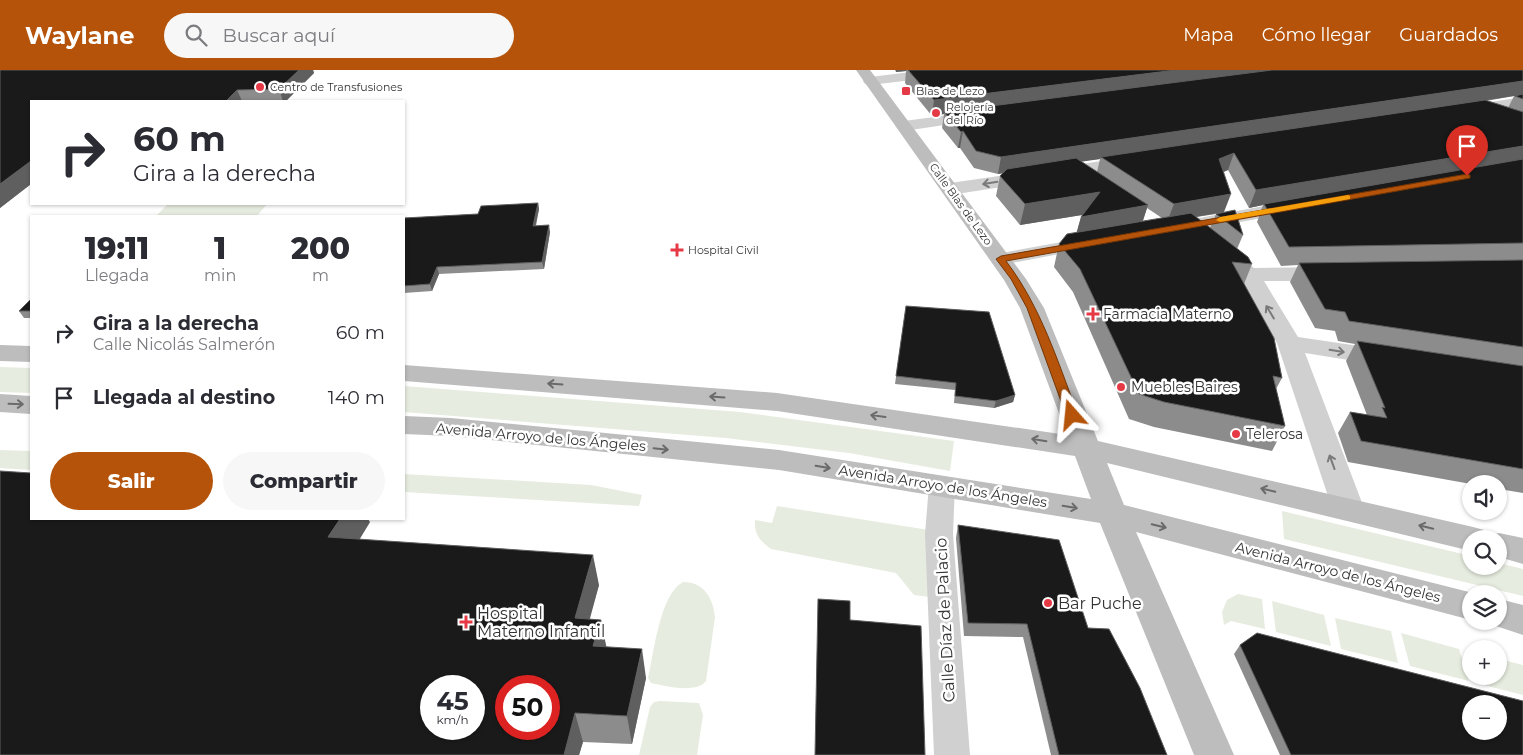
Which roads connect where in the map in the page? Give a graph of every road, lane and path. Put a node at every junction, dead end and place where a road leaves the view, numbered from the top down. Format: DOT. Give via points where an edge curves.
graph roads {
  1 [pos="964,70"];
  2 [pos="867,75"];
  3 [pos="1523,102"];
  4 [pos="1481,109"];
  5 [pos="1452,113"];
  6 [pos="990,114"];
  7 [pos="1506,118"];
  8 [pos="904,126"];
  9 [pos="1152,158"];
  10 [pos="1075,170"];
  11 [pos="1099,186"];
  12 [pos="950,189"];
  13 [pos="1312,204"];
  14 [pos="1188,226"];
  15 [pos="1151,228"];
  16 [pos="1116,238"];
  17 [pos="1001,259"];
  18 [pos="1350,273"];
  19 [pos="1249,276"];
  20 [pos="1289,343"];
  21 [pos="0,353"];
  22 [pos="30,354"];
  23 [pos="1408,362"];
  24 [pos="405,373"];
  25 [pos="0,403"];
  26 [pos="30,404"];
  27 [pos="405,425"];
  28 [pos="1087,448"];
  29 [pos="942,485"];
  30 [pos="1107,499"];
  31 [pos="1348,508"];
  32 [pos="1462,536"];
  33 [pos="1507,547"];
  34 [pos="1523,551"];
  35 [pos="1462,603"];
  36 [pos="1507,615"];
  37 [pos="1523,620"];
  38 [pos="952,755"];
  39 [pos="1214,755"];
  1 -- 2 [label="street"];
  2 -- 8 [label="main road, Calle Blas de Lezo"];
  3 -- 4 [label="street"];
  4 -- 5 [label="street"];
  4 -- 7 [label="street"];
  6 -- 8 [label="street"];
  8 -- 12 [label="main road, Calle Blas de Lezo"];
  9 -- 10 [label="street"];
  10 -- 11 [label="street"];
  10 -- 12 [label="street, one-way"];
  12 -- 17 [label="main road, Calle Blas de Lezo"];
  13 -- 14 [label="street"];
  14 -- 15 [label="street"];
  14 -- 19 [label="street"];
  16 -- 17 [label="street"];
  17 -- 28 [label="main road, Calle Blas de Lezo" via="1032,308"];
  18 -- 19 [label="street"];
  20 -- 19 [label="street, one-way"];
  20 -- 23 [label="street, one-way"];
  31 -- 20 [label="street, one-way"];
  21 -- 22 [label="main road"];
  28 -- 24 [label="main road, one-way" via="777,402"];
  25 -- 26 [label="main road, one-way"];
  27 -- 29 [label="main road, Avenida Arroyo de los Ángeles, one-way" via="779,460"];
  28 -- 30 [label="main road, Calle Blas de Lezo"];
  31 -- 28 [label="main road, one-way"];
  29 -- 30 [label="main road, Avenida Arroyo de los Ángeles, one-way"];
  29 -- 38 [label="street, Calle Díaz de Palacio" via="940,534"];
  30 -- 35 [label="main road, Avenida Arroyo de los Ángeles, one-way"];
  30 -- 39 [label="main road, Calle Blas de Lezo"];
  32 -- 31 [label="main road, one-way"];
  33 -- 34 [label="main road"];
  36 -- 37 [label="main road"];
}
